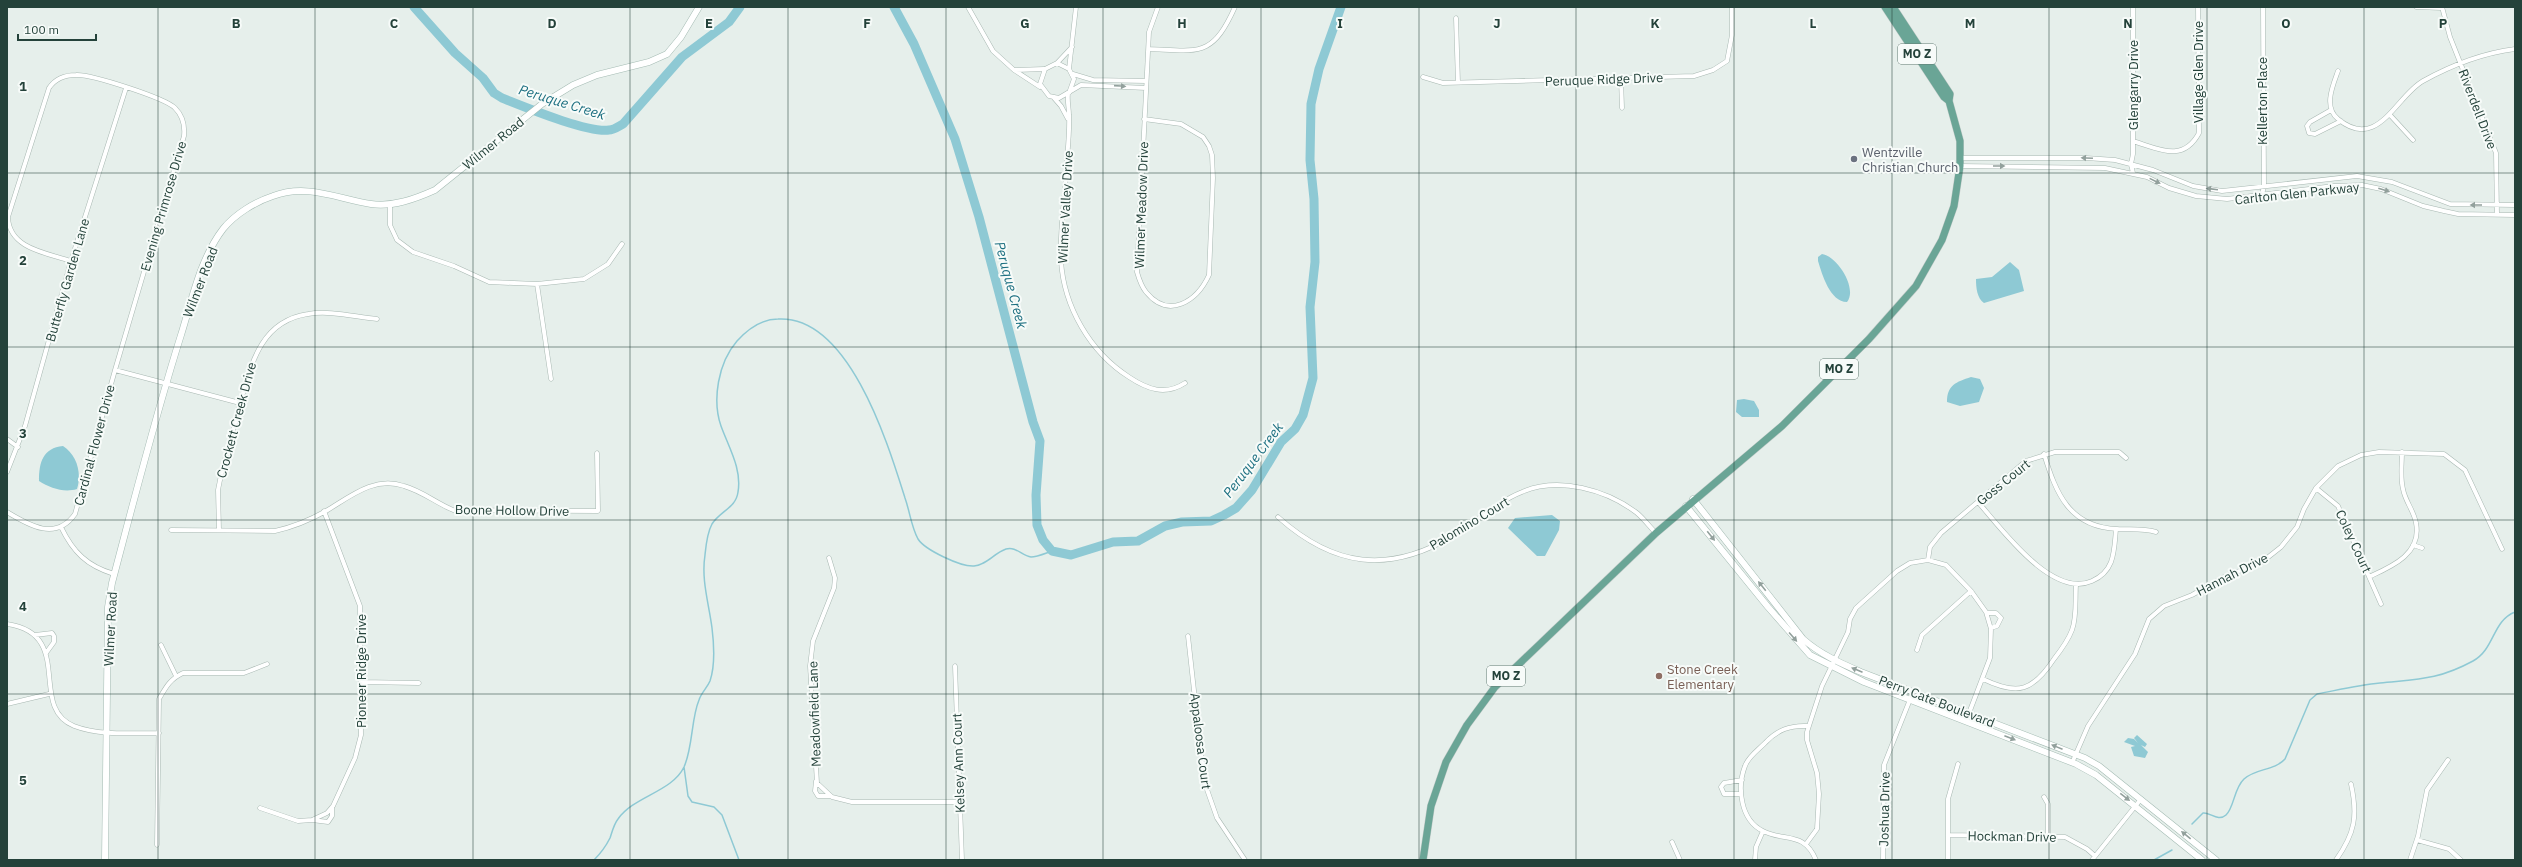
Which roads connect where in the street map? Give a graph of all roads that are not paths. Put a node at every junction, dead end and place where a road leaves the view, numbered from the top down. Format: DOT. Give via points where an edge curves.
graph roads {
  1 [pos="699,7"];
  2 [pos="968,7"];
  3 [pos="1076,7"];
  4 [pos="1158,7"];
  5 [pos="1235,7"];
  6 [pos="1732,7"];
  7 [pos="1885,7"];
  8 [pos="1892,7"];
  9 [pos="2133,7"];
  10 [pos="2198,7"];
  11 [pos="2263,7"];
  12 [pos="2416,7"];
  13 [pos="2442,8"];
  14 [pos="1456,18"];
  15 [pos="1072,46"];
  16 [pos="1149,49"];
  17 [pos="2515,50"];
  18 [pos="1057,64"];
  19 [pos="2461,65"];
  20 [pos="1045,69"];
  21 [pos="1070,69"];
  22 [pos="1014,70"];
  23 [pos="2338,71"];
  24 [pos="1073,74"];
  25 [pos="1423,78"];
  26 [pos="1621,79"];
  27 [pos="1146,81"];
  28 [pos="1458,83"];
  29 [pos="126,88"];
  30 [pos="1146,88"];
  31 [pos="1042,89"];
  32 [pos="1069,94"];
  33 [pos="1053,98"];
  34 [pos="1949,101"];
  35 [pos="1622,108"];
  36 [pos="2331,110"];
  37 [pos="2390,115"];
  38 [pos="1144,119"];
  39 [pos="2341,121"];
  40 [pos="1069,122"];
  41 [pos="2413,140"];
  42 [pos="2133,141"];
  43 [pos="1961,158"];
  44 [pos="2131,164"];
  45 [pos="1960,166"];
  46 [pos="2132,173"];
  47 [pos="2264,186"];
  48 [pos="2262,195"];
  49 [pos="390,204"];
  50 [pos="2497,205"];
  51 [pos="2515,205"];
  52 [pos="2497,215"];
  53 [pos="2515,215"];
  54 [pos="622,244"];
  55 [pos="71,261"];
  56 [pos="537,284"];
  57 [pos="377,319"];
  58 [pos="115,370"];
  59 [pos="551,380"];
  60 [pos="1185,383"];
  61 [pos="165,384"];
  62 [pos="240,403"];
  63 [pos="7,439"];
  64 [pos="18,447"];
  65 [pos="2402,452"];
  66 [pos="597,453"];
  67 [pos="2044,454"];
  68 [pos="2126,458"];
  69 [pos="7,472"];
  70 [pos="2316,488"];
  71 [pos="1693,499"];
  72 [pos="1978,502"];
  73 [pos="1686,506"];
  74 [pos="7,512"];
  75 [pos="324,512"];
  76 [pos="1278,517"];
  77 [pos="61,527"];
  78 [pos="2116,529"];
  79 [pos="171,530"];
  80 [pos="219,530"];
  81 [pos="2156,532"];
  82 [pos="1656,533"];
  83 [pos="2413,545"];
  84 [pos="2422,548"];
  85 [pos="2502,549"];
  86 [pos="830,558"];
  87 [pos="1928,560"];
  88 [pos="114,574"];
  89 [pos="2371,576"];
  90 [pos="2076,585"];
  91 [pos="1971,591"];
  92 [pos="2382,604"];
  93 [pos="1987,613"];
  94 [pos="7,624"];
  95 [pos="1991,628"];
  96 [pos="35,635"];
  97 [pos="1188,636"];
  98 [pos="161,645"];
  99 [pos="1918,650"];
  100 [pos="46,653"];
  101 [pos="1834,660"];
  102 [pos="266,664"];
  103 [pos="955,666"];
  104 [pos="1830,667"];
  105 [pos="176,676"];
  106 [pos="1983,679"];
  107 [pos="361,682"];
  108 [pos="419,683"];
  109 [pos="1913,692"];
  110 [pos="49,694"];
  111 [pos="1910,700"];
  112 [pos="7,704"];
  113 [pos="1970,713"];
  114 [pos="1966,721"];
  115 [pos="1808,726"];
  116 [pos="107,732"];
  117 [pos="159,733"];
  118 [pos="2075,754"];
  119 [pos="2448,760"];
  120 [pos="2072,763"];
  121 [pos="1958,764"];
  122 [pos="817,778"];
  123 [pos="1742,780"];
  124 [pos="2351,784"];
  125 [pos="1741,794"];
  126 [pos="830,796"];
  127 [pos="2044,797"];
  128 [pos="2141,799"];
  129 [pos="959,802"];
  130 [pos="2136,806"];
  131 [pos="332,807"];
  132 [pos="260,808"];
  133 [pos="312,820"];
  134 [pos="1763,831"];
  135 [pos="1948,835"];
  136 [pos="2048,836"];
  137 [pos="2417,840"];
  138 [pos="1672,842"];
  139 [pos="1806,844"];
  140 [pos="157,845"];
  141 [pos="2093,858"];
  142 [pos="105,860"];
  143 [pos="962,860"];
  144 [pos="1245,860"];
  145 [pos="1423,860"];
  146 [pos="1680,860"];
  147 [pos="1755,860"];
  148 [pos="1816,860"];
  149 [pos="1883,860"];
  150 [pos="1948,860"];
  151 [pos="2202,860"];
  152 [pos="2216,860"];
  153 [pos="2336,860"];
  154 [pos="2410,860"];
  155 [pos="2461,860"];
  1 -- 49 [label="street, Wilmer Road" via="681,37 667,54 649,62 584,80 542,104 435,190 418,198"];
  2 -- 22 [label="street" via="993,50"];
  3 -- 15 [label="street"];
  4 -- 16 [label="street, Wilmer Meadow Drive" via="1149,32"];
  5 -- 16 [label="street" via="1225,30 1213,44 1204,49"];
  6 -- 26 [label="street, Peruque Ridge Drive" via="1731,49 1727,61 1713,70 1694,76"];
  7 -- 34 [label="main road, MO Z"];
  8 -- 34 [label="main road, MO Z" via="1941,79 1950,94"];
  9 -- 42 [label="street, Glengarry Drive"];
  10 -- 42 [label="street, Village Glen Drive" via="2199,133 2194,142 2178,152"];
  11 -- 47 [label="street, Kellerton Place"];
  12 -- 13 [label="street"];
  13 -- 19 [label="street, Riverdell Drive" via="2444,22"];
  14 -- 28 [label="street"];
  15 -- 18 [label="street"];
  15 -- 21 [label="street"];
  16 -- 27 [label="street, Wilmer Meadow Drive"];
  17 -- 19 [label="street" via="2485,55"];
  18 -- 20 [label="street"];
  18 -- 21 [label="street"];
  19 -- 37 [label="street" via="2415,85"];
  19 -- 50 [label="street, Riverdell Drive" via="2496,153"];
  20 -- 22 [label="street"];
  20 -- 31 [label="street" via="1040,78"];
  21 -- 24 [label="street"];
  22 -- 31 [label="street"];
  23 -- 36 [label="street" via="2330,94"];
  24 -- 27 [label="street" via="1093,80"];
  24 -- 32 [label="street" via="1074,84"];
  25 -- 28 [label="street, Peruque Ridge Drive" via="1443,83"];
  26 -- 28 [label="street, Peruque Ridge Drive"];
  26 -- 35 [label="street"];
  27 -- 30 [label="street, Wilmer Meadow Drive"];
  29 -- 55 [label="street, Butterfly Garden Lane"];
  29 -- 55 [label="street, Evening Primrose Drive" via="81,75 67,76 54,82 48,92 11,201 8,221 18,240 30,248"];
  29 -- 58 [label="street, Evening Primrose Drive" via="161,99 174,107 183,120 185,132"];
  32 -- 30 [label="street, one-way" via="1081,85 1092,84"];
  30 -- 38 [label="street, Wilmer Meadow Drive"];
  31 -- 33 [label="street"];
  32 -- 33 [label="street"];
  32 -- 40 [label="street, Wilmer Valley Drive"];
  33 -- 40 [label="street" via="1062,106"];
  34 -- 43 [label="main road, MO Z" via="1959,135"];
  36 -- 39 [label="street"];
  36 -- 39 [label="street" via="2310,122 2307,126 2309,133 2314,134"];
  37 -- 39 [label="street" via="2369,128 2351,127"];
  37 -- 41 [label="street"];
  38 -- 38 [label="street, Wilmer Meadow Drive" via="1181,124 1191,129 1202,137 1212,155 1209,275 1195,297 1176,305 1166,305 1153,299 1145,291 1137,272"];
  40 -- 60 [label="street, Wilmer Valley Drive" via="1061,260 1071,306 1087,336 1122,372 1157,391 1173,389"];
  42 -- 44 [label="street, Glengarry Drive"];
  44 -- 43 [label="street, Carlton Glen Parkway, one-way" via="2086,158"];
  43 -- 45 [label="main road, MO Z"];
  44 -- 46 [label="street, Glengarry Drive"];
  47 -- 44 [label="street, Carlton Glen Parkway, one-way" via="2222,190 2200,188"];
  45 -- 46 [label="street, Carlton Glen Parkway, one-way" via="2095,167"];
  45 -- 71 [label="main road, MO Z" via="1949,222 1928,268 1916,286 1869,339 1787,421"];
  46 -- 48 [label="street, Carlton Glen Parkway, one-way" via="2196,196 2232,200"];
  47 -- 48 [label="street, Kellerton Place"];
  50 -- 47 [label="street, Carlton Glen Parkway, one-way" via="2450,204 2392,182 2357,176"];
  48 -- 52 [label="street, Carlton Glen Parkway, one-way" via="2362,185 2382,189 2423,206 2444,211"];
  49 -- 56 [label="street" via="392,232 397,240 413,252 454,266 486,282"];
  49 -- 61 [label="street, Wilmer Road" via="372,204 312,191 293,191 274,195 238,215 224,228 208,255"];
  50 -- 51 [label="street, Carlton Glen Parkway"];
  50 -- 52 [label="street, Riverdell Drive"];
  52 -- 53 [label="street, Carlton Glen Parkway"];
  54 -- 56 [label="street" via="608,264 584,279"];
  55 -- 64 [label="street, Butterfly Garden Lane"];
  56 -- 59 [label="street"];
  57 -- 62 [label="street, Crockett Creek Drive" via="321,312 283,322 272,330 252,358"];
  58 -- 61 [label="street"];
  58 -- 77 [label="street, Cardinal Flower Drive" via="78,508 69,522"];
  61 -- 62 [label="street"];
  61 -- 88 [label="street, Wilmer Road"];
  62 -- 80 [label="street, Crockett Creek Drive" via="218,490"];
  63 -- 64 [label="street"];
  64 -- 69 [label="street, Butterfly Garden Lane"];
  65 -- 70 [label="street, Hannah Drive" via="2361,455 2338,466"];
  65 -- 83 [label="street" via="2402,489 2416,523 2417,532"];
  65 -- 85 [label="street, Hannah Drive" via="2444,454 2465,470 2495,539"];
  66 -- 75 [label="street, Boone Hollow Drive" via="598,511 453,510 416,490 388,483 362,489"];
  67 -- 68 [label="street, Goss Court" via="2119,452"];
  67 -- 72 [label="street, Goss Court" via="2026,461"];
  67 -- 78 [label="street" via="2056,490 2069,508 2085,520"];
  70 -- 89 [label="street, Coley Court" via="2338,506"];
  70 -- 118 [label="street, Hannah Drive" via="2297,527 2281,547 2262,562 2164,606 2149,619 2135,654 2088,726"];
  71 -- 73 [label="main road, MO Z"];
  101 -- 71 [label="street, Perry Cate Boulevard, one-way" via="1803,639"];
  72 -- 87 [label="street, Goss Court" via="1933,541"];
  72 -- 90 [label="street" via="2038,566"];
  73 -- 82 [label="main road, MO Z"];
  73 -- 104 [label="street, Perry Cate Boulevard, one-way" via="1795,640 1810,655"];
  74 -- 77 [label="street" via="34,527 50,530"];
  75 -- 80 [label="street, Boone Hollow Drive" via="294,526 275,531"];
  75 -- 107 [label="street, Pioneer Ridge Drive" via="360,606"];
  76 -- 82 [label="street, Palomino Court" via="1309,541 1341,554 1368,560 1393,560 1430,548 1521,492 1570,486 1590,490 1621,503 1638,514"];
  77 -- 88 [label="street" via="79,556 94,567"];
  78 -- 81 [label="street" via="2147,529"];
  78 -- 90 [label="street" via="2114,556 2108,570 2096,580"];
  79 -- 80 [label="street, Boone Hollow Drive"];
  82 -- 145 [label="main road, MO Z" via="1495,687 1467,725 1446,762 1431,806"];
  83 -- 84 [label="street"];
  83 -- 89 [label="street" via="2399,562"];
  86 -- 122 [label="street, Meadowfield Lane" via="835,578 834,588 813,641 810,666"];
  87 -- 91 [label="street" via="1946,565"];
  87 -- 101 [label="street" via="1904,566 1864,600 1852,614 1848,632"];
  88 -- 116 [label="street, Wilmer Road" via="108,607"];
  89 -- 92 [label="street, Coley Court"];
  90 -- 106 [label="street" via="2072,630 2038,681 2016,689"];
  91 -- 93 [label="street"];
  91 -- 99 [label="street" via="1922,635"];
  93 -- 95 [label="street"];
  93 -- 95 [label="street" via="1996,613 2001,618 1997,626"];
  94 -- 96 [label="street"];
  95 -- 106 [label="street" via="1990,658"];
  96 -- 100 [label="street"];
  96 -- 100 [label="street" via="47,633 54,636 54,642"];
  97 -- 144 [label="street, Appaloosa Court" via="1206,788 1216,818"];
  98 -- 105 [label="street"];
  100 -- 110 [label="street" via="49,661"];
  101 -- 104 [label="street"];
  109 -- 101 [label="street, Perry Cate Boulevard, one-way"];
  102 -- 105 [label="street" via="244,673 190,673"];
  103 -- 129 [label="street, Kelsey Ann Court"];
  104 -- 111 [label="street, Perry Cate Boulevard"];
  104 -- 115 [label="street"];
  105 -- 117 [label="street" via="159,699"];
  106 -- 113 [label="street"];
  107 -- 108 [label="street"];
  107 -- 131 [label="street, Pioneer Ridge Drive" via="361,735 358,748"];
  109 -- 111 [label="street, Joshua Drive"];
  109 -- 113 [label="street, Perry Cate Boulevard"];
  110 -- 112 [label="street"];
  110 -- 116 [label="street" via="56,710 72,725"];
  111 -- 114 [label="street, Perry Cate Boulevard"];
  111 -- 149 [label="street, Joshua Drive" via="1884,765"];
  113 -- 114 [label="street"];
  118 -- 113 [label="street, Perry Cate Boulevard, one-way"];
  114 -- 120 [label="street, Perry Cate Boulevard, one-way"];
  115 -- 123 [label="street" via="1787,728 1769,739 1747,762"];
  115 -- 139 [label="street" via="1807,740 1817,773 1819,794 1817,829"];
  116 -- 117 [label="street"];
  116 -- 142 [label="street, Wilmer Road"];
  117 -- 140 [label="street"];
  118 -- 120 [label="street, Hannah Drive"];
  118 -- 128 [label="street, Perry Cate Boulevard" via="2099,766"];
  119 -- 137 [label="street" via="2427,790"];
  120 -- 130 [label="street, Perry Cate Boulevard, one-way" via="2096,775"];
  121 -- 135 [label="street" via="1948,799"];
  122 -- 126 [label="street, Meadowfield Lane" via="820,787"];
  122 -- 126 [label="street, Meadowfield Lane" via="814,791 818,796"];
  123 -- 125 [label="street"];
  123 -- 125 [label="street" via="1724,783 1721,787 1724,794"];
  124 -- 153 [label="street" via="2356,806 2354,828 2346,847"];
  125 -- 134 [label="street" via="1747,816"];
  126 -- 129 [label="street, Meadowfield Lane" via="840,800 866,803"];
  127 -- 136 [label="street" via="2048,804"];
  128 -- 130 [label="street"];
  152 -- 128 [label="street, Perry Cate Boulevard, one-way"];
  129 -- 143 [label="street, Kelsey Ann Court"];
  130 -- 141 [label="street"];
  130 -- 151 [label="street, Perry Cate Boulevard"];
  131 -- 133 [label="street" via="327,813"];
  131 -- 133 [label="street, Pioneer Ridge Drive" via="332,816 328,822"];
  132 -- 133 [label="street, Pioneer Ridge Drive" via="298,821"];
  134 -- 139 [label="street" via="1788,836"];
  134 -- 147 [label="street" via="1756,847"];
  135 -- 136 [label="street, Hockman Drive"];
  135 -- 150 [label="street"];
  136 -- 141 [label="street, Hockman Drive" via="2074,840"];
  137 -- 154 [label="street"];
  137 -- 155 [label="street" via="2449,849"];
  138 -- 146 [label="street"];
  139 -- 148 [label="street"];
}
